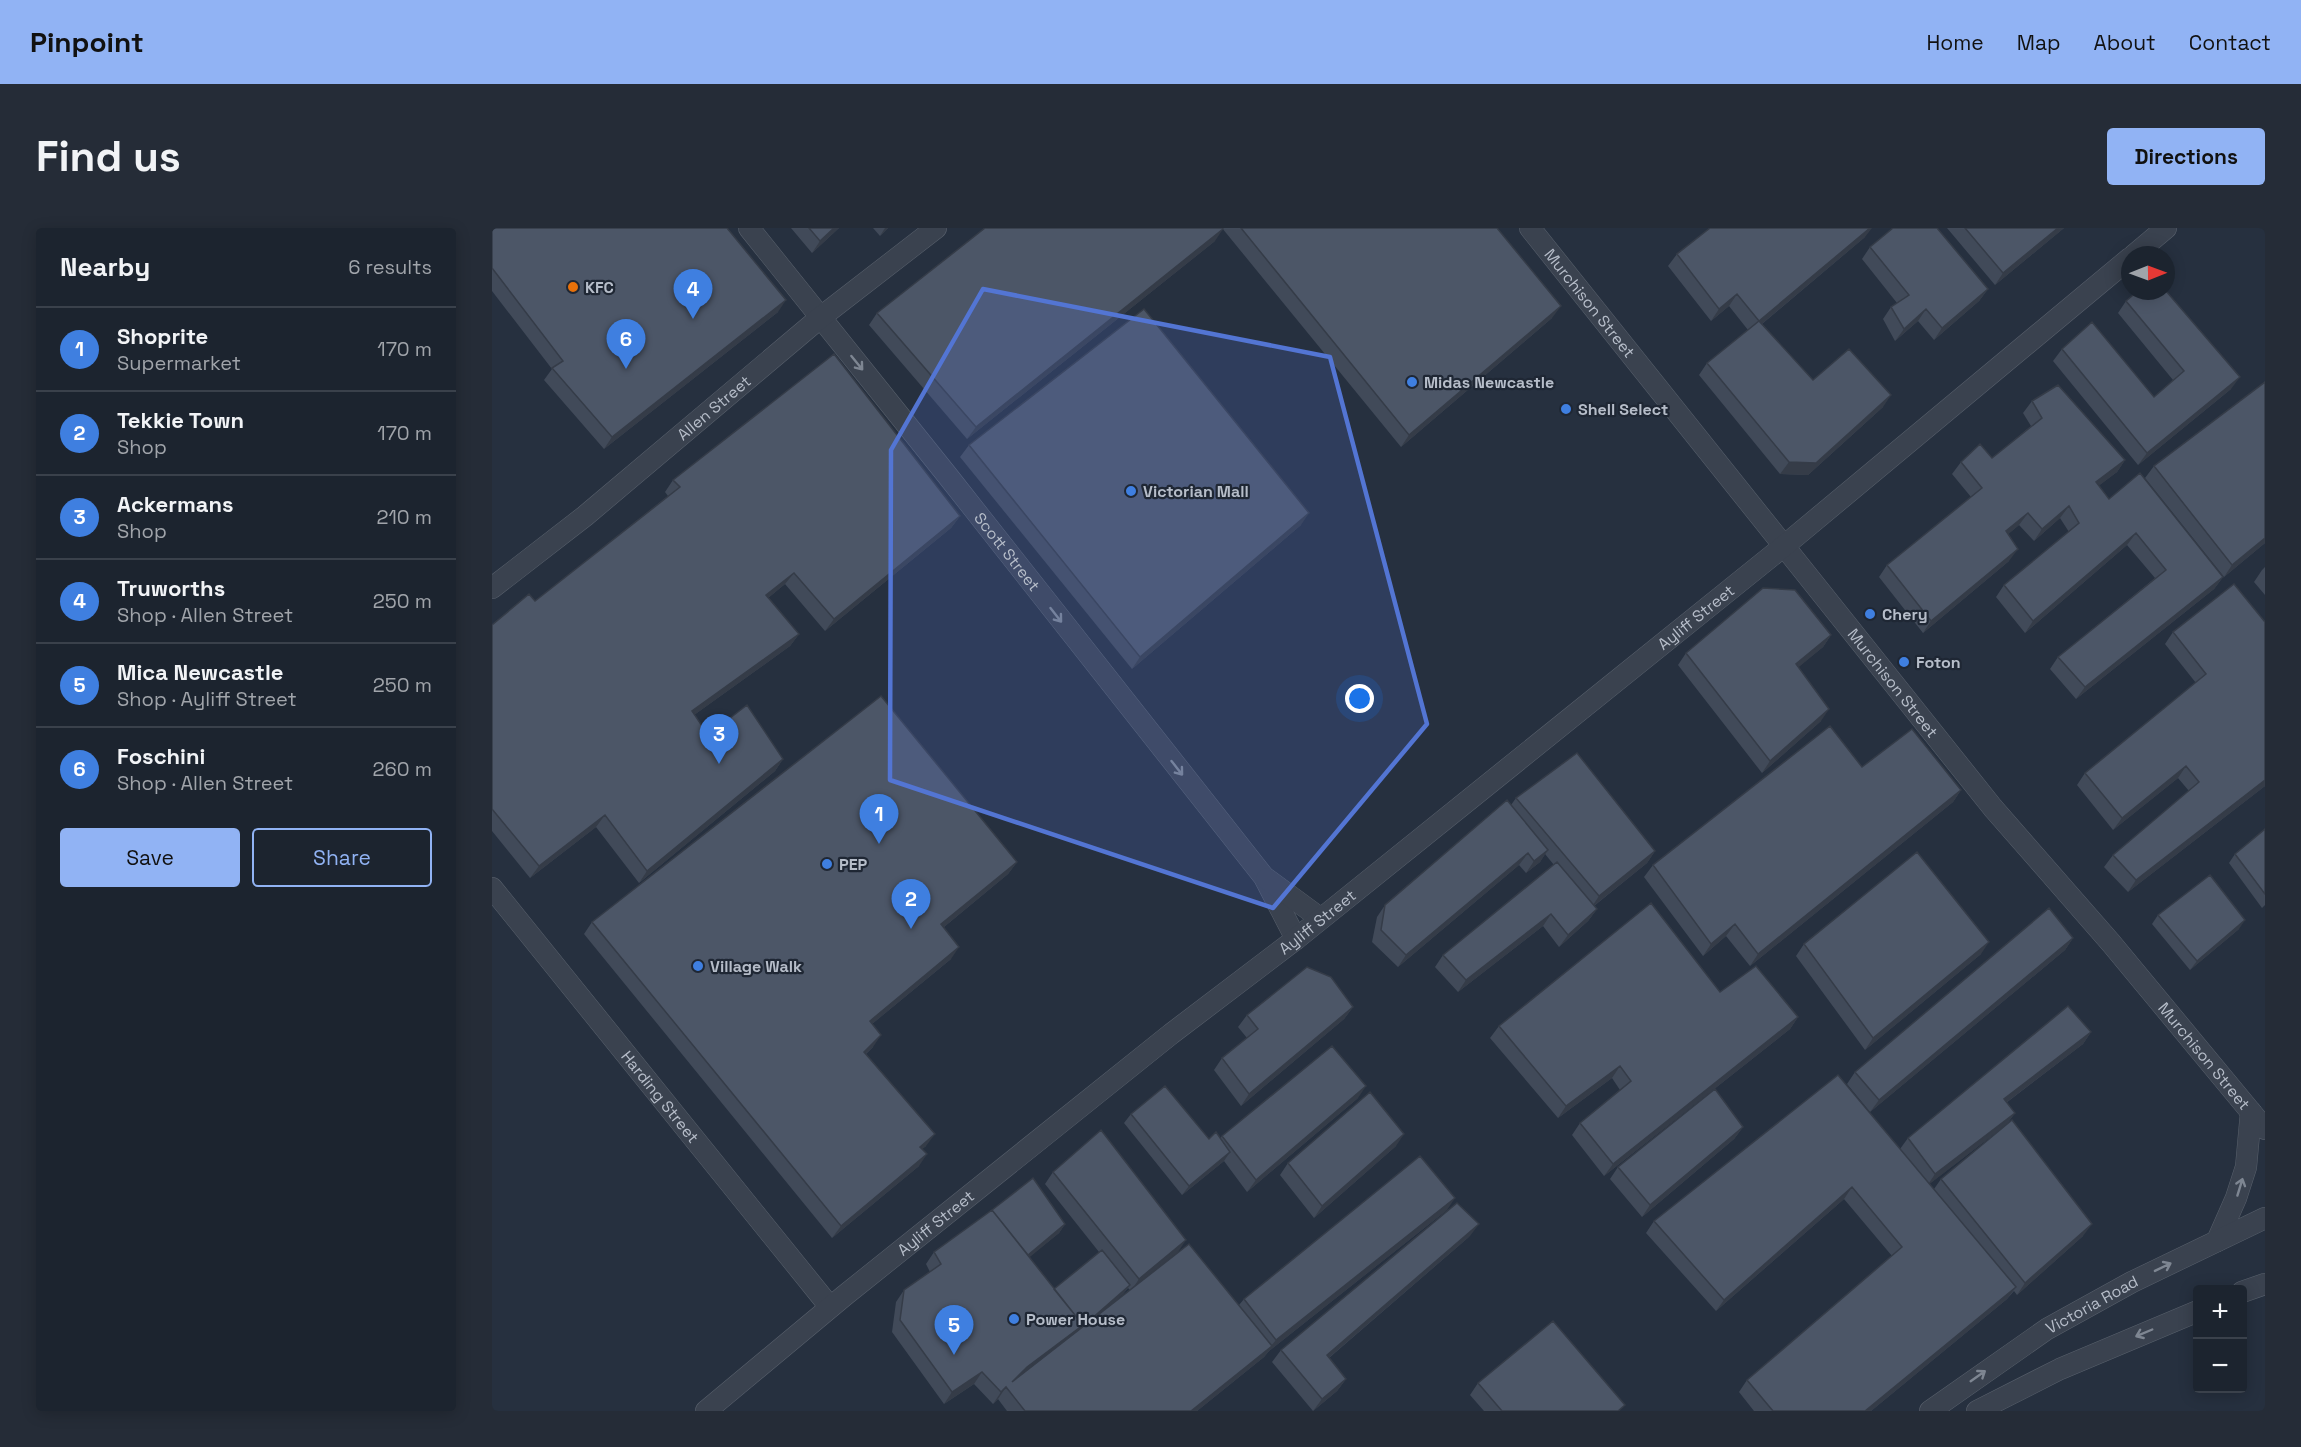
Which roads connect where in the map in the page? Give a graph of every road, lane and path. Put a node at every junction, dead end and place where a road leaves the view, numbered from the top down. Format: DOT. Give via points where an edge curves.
graph roads {
  1 [pos="748,228"];
  2 [pos="936,228"];
  3 [pos="1530,228"];
  4 [pos="2166,228"];
  5 [pos="2145,246"];
  6 [pos="2121,266"];
  7 [pos="821,318"];
  8 [pos="1784,546"];
  9 [pos="492,588"];
  10 [pos="1264,877"];
  11 [pos="492,888"];
  12 [pos="1320,918"];
  13 [pos="1296,939"];
  14 [pos="2251,1112"];
  15 [pos="2265,1129"];
  16 [pos="2265,1218"];
  17 [pos="2217,1241"];
  18 [pos="2265,1284"];
  19 [pos="2247,1290"];
  20 [pos="830,1306"];
  21 [pos="2193,1313"];
  22 [pos="706,1411"];
  23 [pos="1930,1411"];
  24 [pos="1977,1411"];
  1 -- 7 [label="street, Scott Street"];
  2 -- 7 [label="street, Allen Street"];
  3 -- 8 [label="street, Murchison Street"];
  4 -- 5 [label="street"];
  6 -- 8 [label="street, Ayliff Street"];
  7 -- 9 [label="street, Allen Street" via="585,516"];
  7 -- 10 [label="street, Scott Street, one-way"];
  8 -- 12 [label="street, Ayliff Street"];
  8 -- 14 [label="street, Murchison Street" via="1992,808 2111,943"];
  10 -- 12 [label="street, Scott Street"];
  10 -- 13 [label="street, Scott Street"];
  11 -- 20 [label="street, Harding Street"];
  12 -- 13 [label="street, Ayliff Street"];
  13 -- 20 [label="street, Ayliff Street"];
  14 -- 15 [label="street, Murchison Street"];
  17 -- 14 [label="street, one-way" via="2246,1167"];
  16 -- 17 [label="street, Victoria Road"];
  23 -- 17 [label="street, Victoria Road, one-way" via="2047,1329"];
  18 -- 19 [label="street"];
  20 -- 22 [label="street, Ayliff Street"];
  21 -- 24 [label="street, one-way" via="2060,1369"];
}
